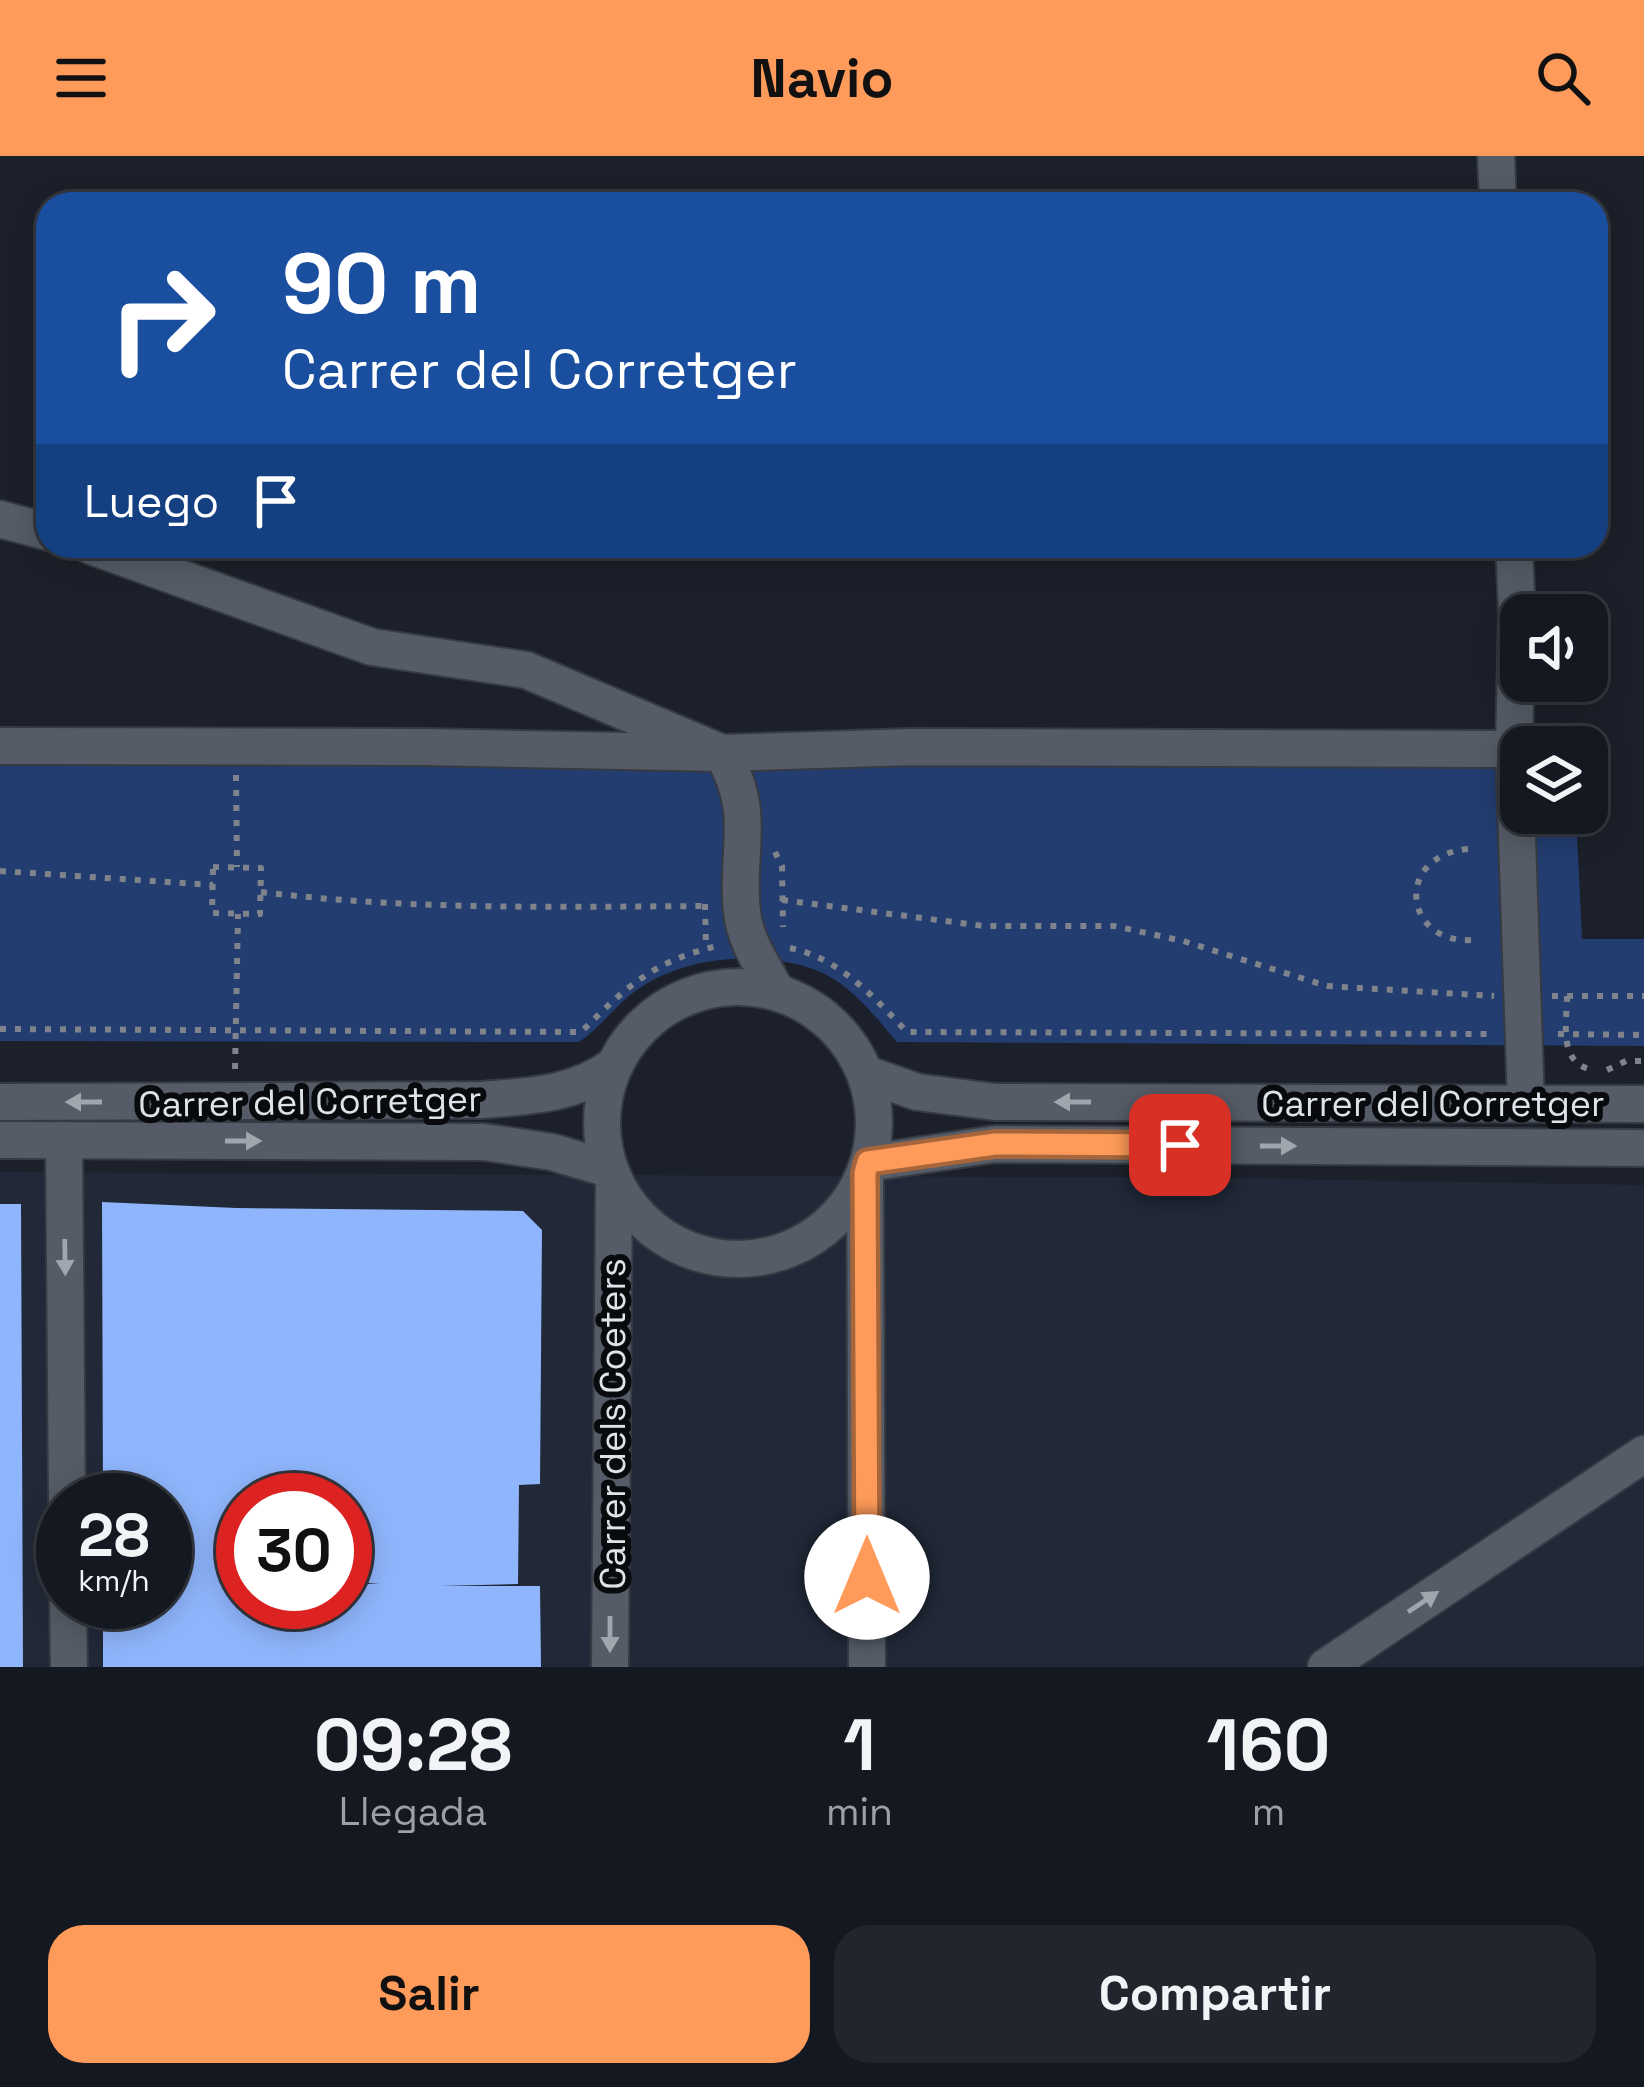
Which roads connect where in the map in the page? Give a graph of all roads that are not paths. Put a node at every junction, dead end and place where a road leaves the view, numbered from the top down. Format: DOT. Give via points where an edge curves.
graph roads {
  1 [pos="1496,156"];
  2 [pos="1498,192"];
  3 [pos="0,519"];
  4 [pos="36,529"];
  5 [pos="124,558"];
  6 [pos="1515,558"];
  7 [pos="1514,726"];
  8 [pos="0,746"];
  9 [pos="1500,749"];
  10 [pos="722,753"];
  11 [pos="1517,834"];
  12 [pos="742,912"];
  13 [pos="703,991"];
  14 [pos="776,992"];
  15 [pos="614,1066"];
  16 [pos="866,1074"];
  17 [pos="0,1102"];
  18 [pos="1526,1103"];
  19 [pos="1644,1104"];
  20 [pos="0,1140"];
  21 [pos="64,1140"];
  22 [pos="1644,1148"];
  23 [pos="867,1168"];
  24 [pos="612,1175"];
  25 [pos="1644,1454"];
  26 [pos="67,1473"];
  27 [pos="68,1629"];
  28 [pos="69,1667"];
  29 [pos="610,1667"];
  30 [pos="867,1667"];
  31 [pos="1326,1667"];
  1 -- 2 [label="street"];
  3 -- 4 [label="street"];
  5 -- 10 [label="street" via="372,647 526,670"];
  6 -- 7 [label="street"];
  8 -- 10 [label="street"];
  9 -- 10 [label="street"];
  10 -- 12 [label="street" via="739,782"];
  11 -- 18 [label="street"];
  12 -- 13 [label="street"];
  12 -- 14 [label="street"];
  13 -- 14 [label="street"];
  13 -- 15 [label="street" via="635,1033"];
  14 -- 16 [label="street" via="814,1009 845,1038"];
  15 -- 17 [label="street, Carrer del Corretger, one-way" via="554,1094 482,1100"];
  15 -- 24 [label="street" via="602,1117"];
  18 -- 16 [label="street, Carrer del Corretger, one-way" via="995,1102 917,1092"];
  16 -- 23 [label="street" via="874,1133"];
  18 -- 19 [label="street, Carrer del Corretger"];
  20 -- 21 [label="street, Carrer del Corretger"];
  21 -- 24 [label="street, Carrer del Corretger, one-way" via="484,1142 552,1152"];
  21 -- 26 [label="street, one-way"];
  23 -- 22 [label="street, Carrer del Corretger, one-way" via="995,1144"];
  23 -- 24 [label="street" via="841,1211 807,1240 765,1256 720,1258 676,1245 640,1219"];
  23 -- 30 [label="street"];
  24 -- 29 [label="street, Carrer dels Coeters, one-way"];
  31 -- 25 [label="street, one-way"];
  27 -- 28 [label="street"];
}
